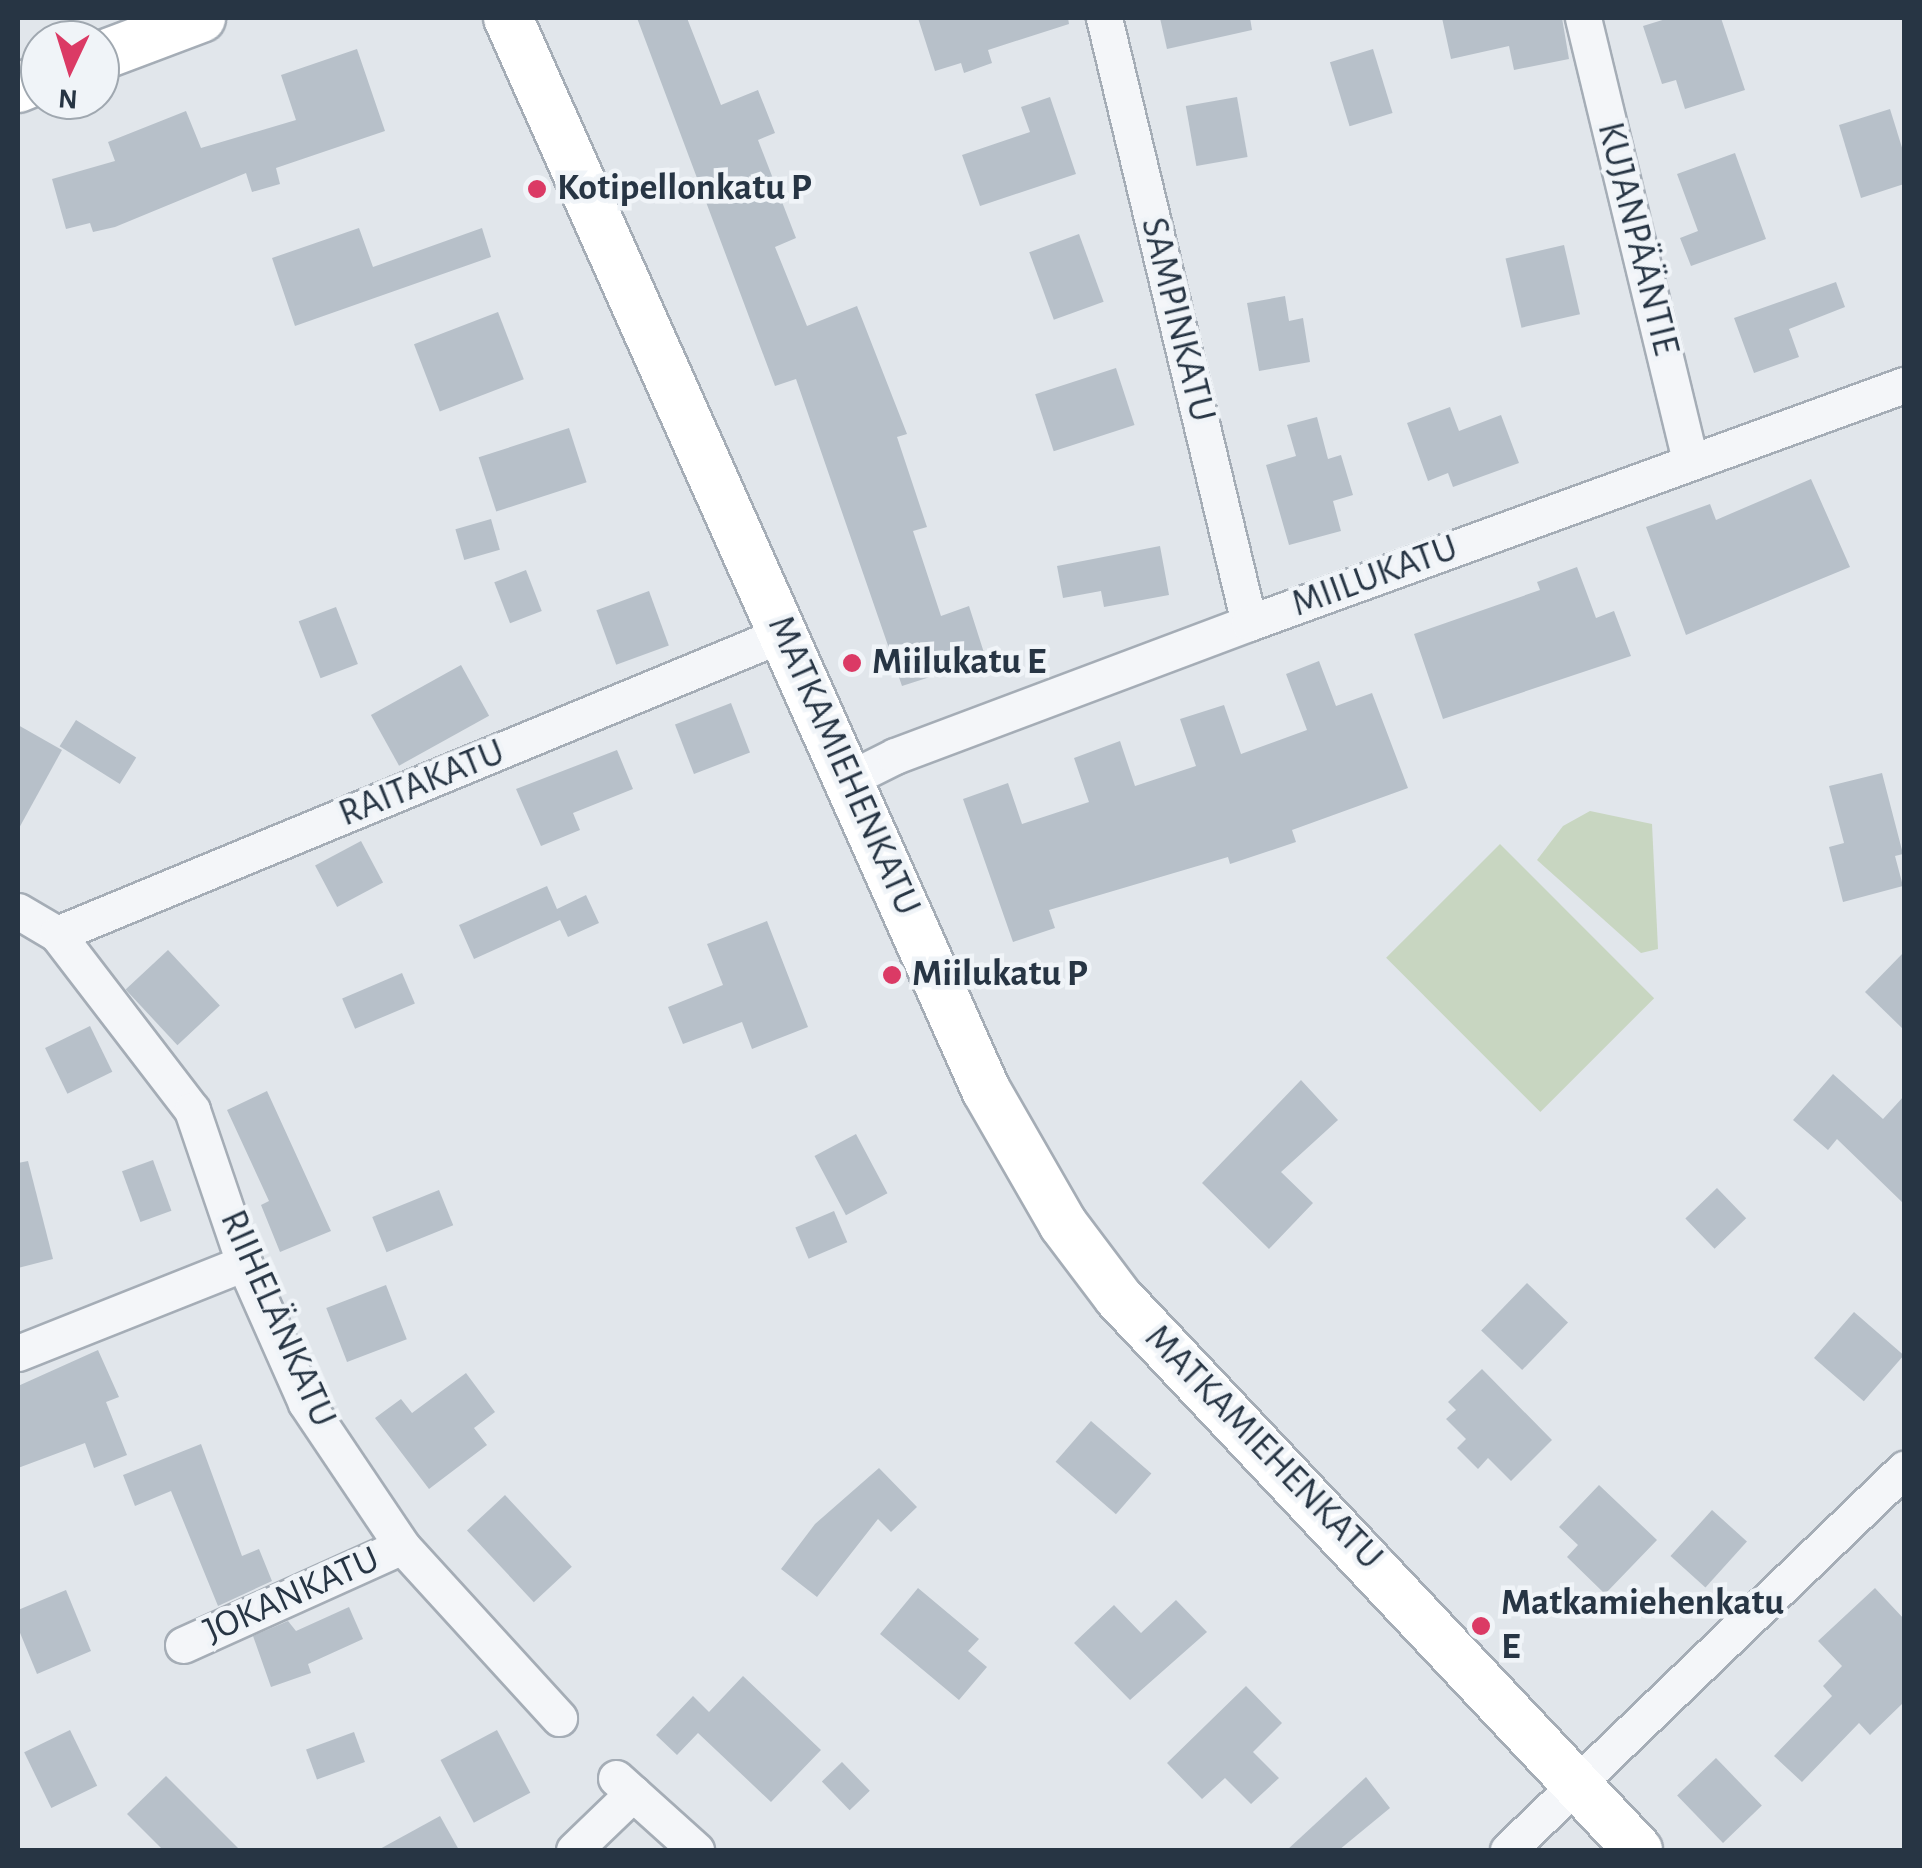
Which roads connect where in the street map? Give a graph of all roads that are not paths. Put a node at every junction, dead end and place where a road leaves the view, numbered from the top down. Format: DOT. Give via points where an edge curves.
graph roads {
  1 [pos="201,18"];
  2 [pos="508,18"];
  3 [pos="1104,18"];
  4 [pos="1584,18"];
  5 [pos="120,48"];
  6 [pos="1904,385"];
  7 [pos="1690,461"];
  8 [pos="1250,623"];
  9 [pos="785,633"];
  10 [pos="849,779"];
  11 [pos="18,911"];
  12 [pos="57,934"];
  13 [pos="244,1262"];
  14 [pos="18,1353"];
  15 [pos="1904,1470"];
  16 [pos="402,1546"];
  17 [pos="183,1645"];
  18 [pos="558,1718"];
  19 [pos="1578,1784"];
  20 [pos="574,1850"];
  21 [pos="696,1850"];
  22 [pos="1508,1850"];
  23 [pos="1638,1850"];
  1 -- 5 [label="street"];
  2 -- 9 [label="street, MATKAMIEHENKATU"];
  3 -- 8 [label="street, SAMPINKATU"];
  4 -- 7 [label="street, KUJANPÄÄNTIE"];
  6 -- 7 [label="street, MIILUKATU"];
  7 -- 8 [label="street, MIILUKATU"];
  8 -- 10 [label="street, MIILUKATU"];
  9 -- 10 [label="street, MATKAMIEHENKATU"];
  9 -- 12 [label="street, RAITAKATU"];
  10 -- 19 [label="street, MATKAMIEHENKATU" via="986,1090 1062,1224 1118,1297"];
  11 -- 12 [label="street, RIIHELÄNKATU"];
  12 -- 13 [label="street, RIIHELÄNKATU" via="192,1110"];
  13 -- 14 [label="street"];
  13 -- 16 [label="street, RIIHELÄNKATU" via="306,1404"];
  15 -- 19 [label="street"];
  16 -- 17 [label="street, JOKANKATU"];
  16 -- 18 [label="street, RIIHELÄNKATU"];
  19 -- 22 [label="street"];
  19 -- 23 [label="street, MATKAMIEHENKATU"];
  20 -- 21 [label="street" via="624,1786"];
}
